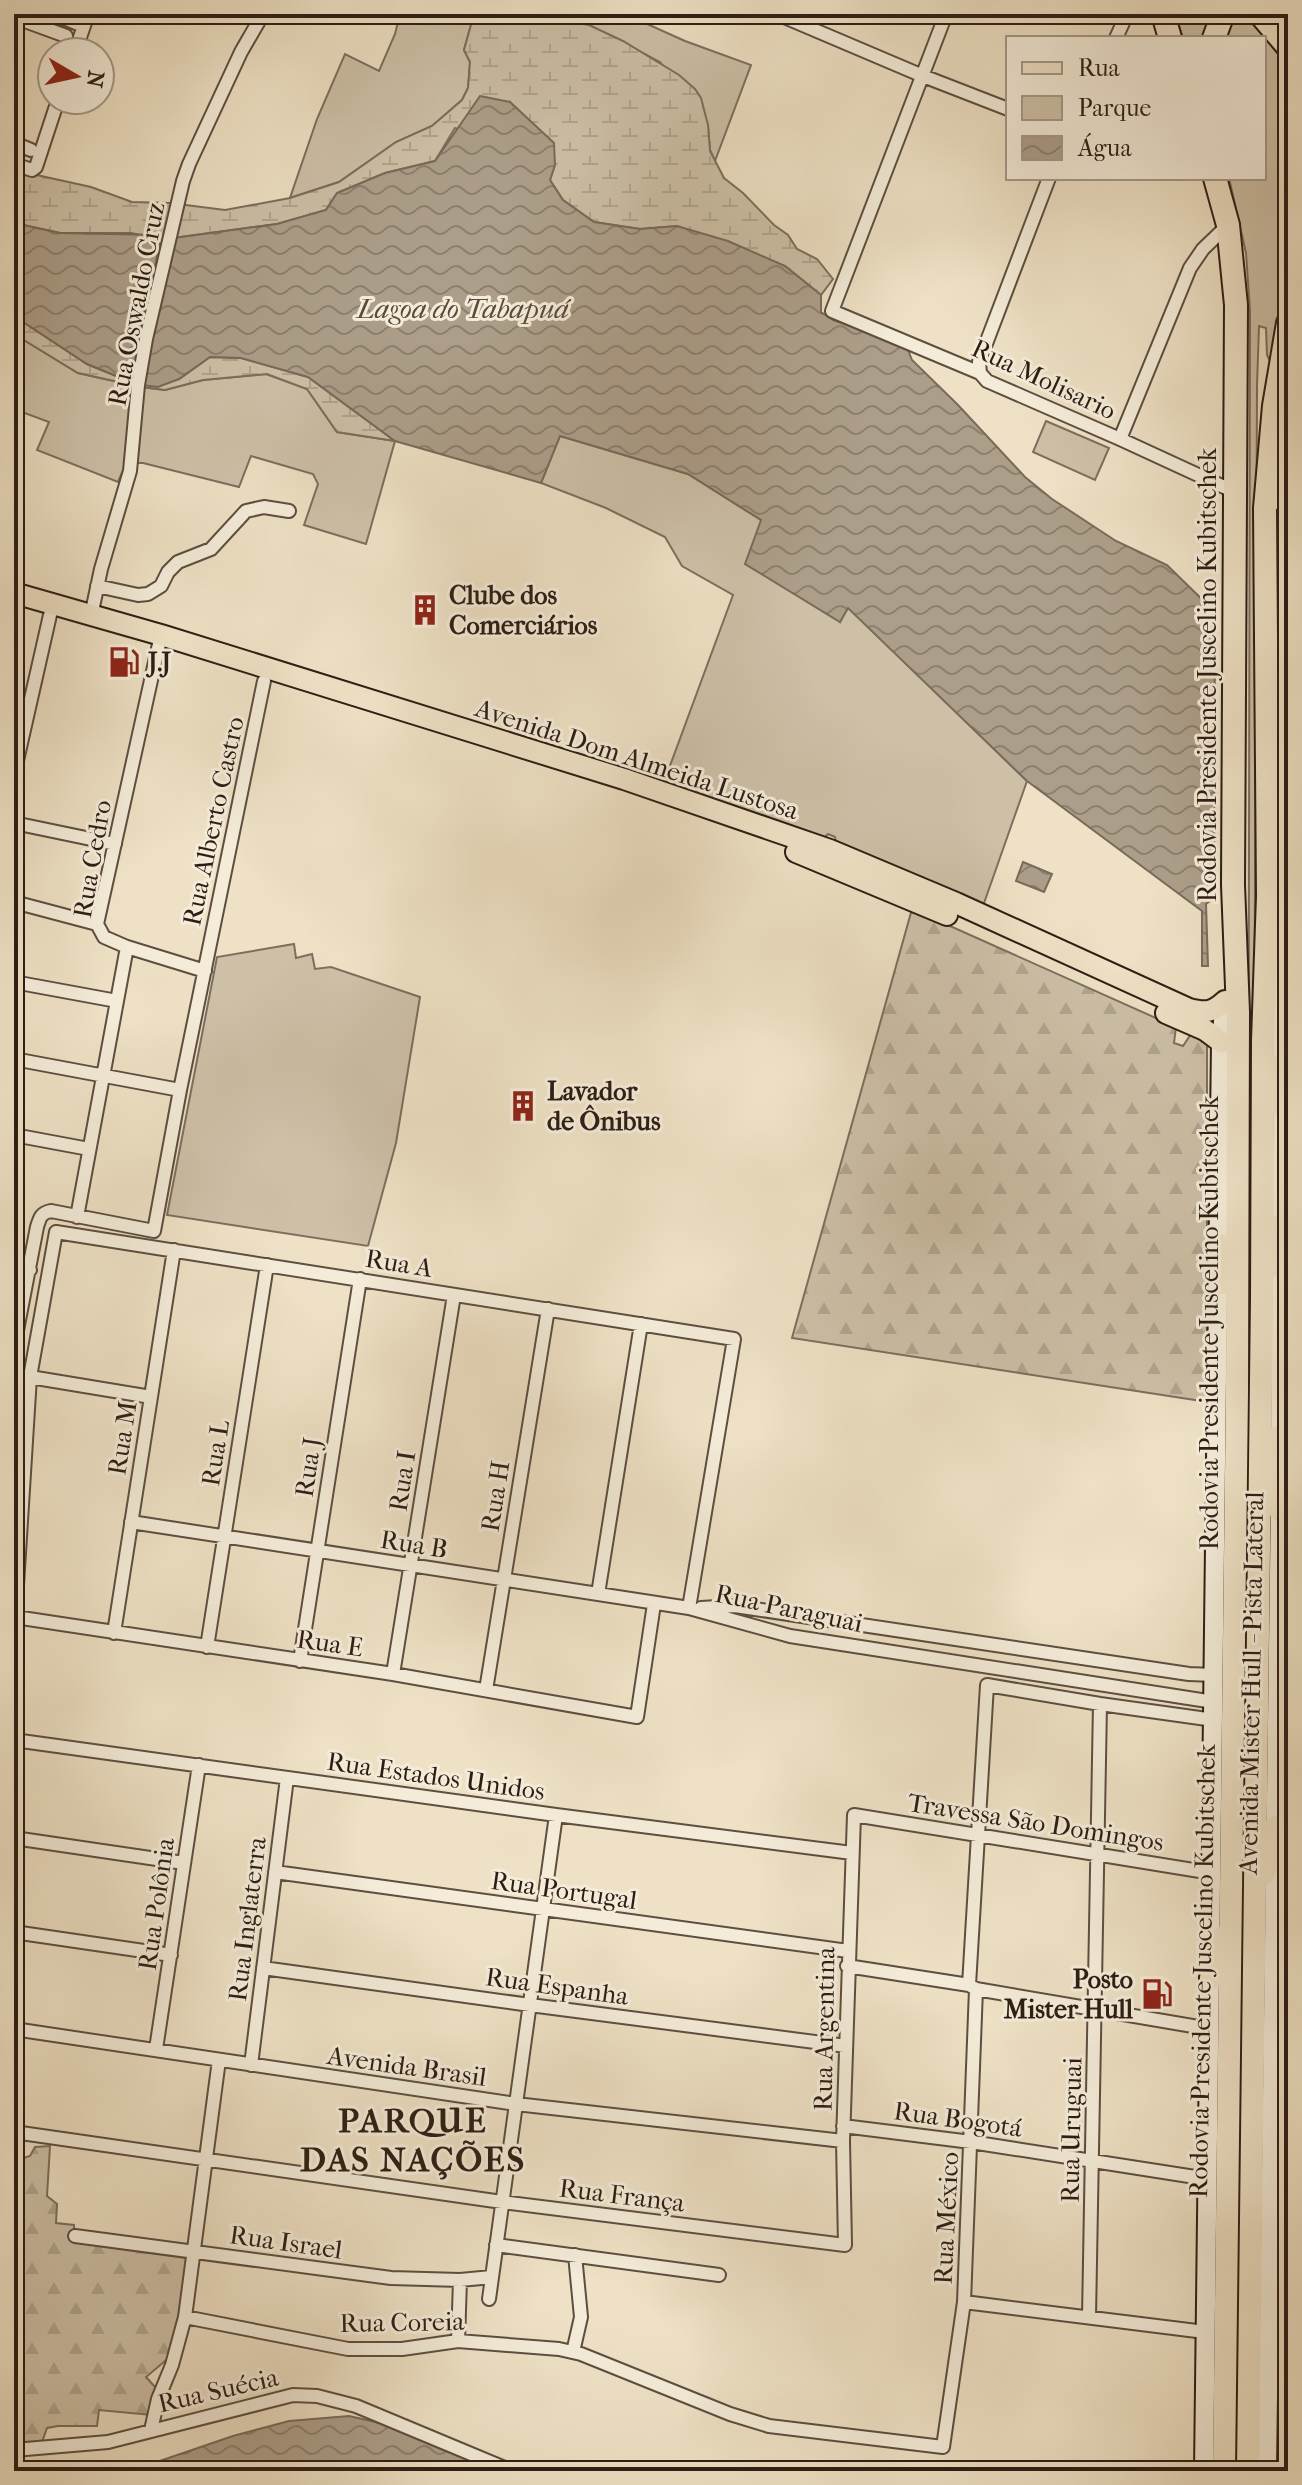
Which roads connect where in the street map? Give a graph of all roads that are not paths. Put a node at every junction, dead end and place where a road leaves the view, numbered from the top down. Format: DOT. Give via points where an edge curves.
graph roads {
  1 [pos="54,14"];
  2 [pos="263,14"];
  3 [pos="777,14"];
  4 [pos="946,14"];
  5 [pos="1127,14"];
  6 [pos="1163,14"];
  7 [pos="1223,14"];
  8 [pos="14,17"];
  9 [pos="86,20"];
  10 [pos="66,36"];
  11 [pos="1117,36"];
  12 [pos="1169,36"];
  13 [pos="1215,36"];
  14 [pos="923,76"];
  15 [pos="1006,108"];
  16 [pos="53,116"];
  17 [pos="14,143"];
  18 [pos="31,150"];
  19 [pos="14,164"];
  20 [pos="1048,180"];
  21 [pos="1211,180"];
  22 [pos="1228,225"];
  23 [pos="1288,323"];
  24 [pos="980,373"];
  25 [pos="1288,398"];
  26 [pos="1120,439"];
  27 [pos="1235,492"];
  28 [pos="1288,496"];
  29 [pos="1265,508"];
  30 [pos="289,511"];
  31 [pos="97,586"];
  32 [pos="14,593"];
  33 [pos="14,605"];
  34 [pos="50,615"];
  35 [pos="91,616"];
  36 [pos="159,641"];
  37 [pos="264,681"];
  38 [pos="561,766"];
  39 [pos="14,774"];
  40 [pos="14,823"];
  41 [pos="115,844"];
  42 [pos="1233,885"];
  43 [pos="1268,896"];
  44 [pos="14,902"];
  45 [pos="97,924"];
  46 [pos="127,947"];
  47 [pos="205,971"];
  48 [pos="14,982"];
  49 [pos="117,1001"];
  50 [pos="1225,1001"];
  51 [pos="1187,1015"];
  52 [pos="1263,1041"];
  53 [pos="1221,1042"];
  54 [pos="14,1059"];
  55 [pos="103,1076"];
  56 [pos="180,1090"];
  57 [pos="1285,1107"];
  58 [pos="14,1135"];
  59 [pos="89,1149"];
  60 [pos="77,1217"];
  61 [pos="1282,1225"];
  62 [pos="1219,1245"];
  63 [pos="174,1250"];
  64 [pos="267,1265"];
  65 [pos="14,1267"];
  66 [pos="30,1270"];
  67 [pos="360,1279"];
  68 [pos="454,1295"];
  69 [pos="1262,1298"];
  70 [pos="548,1309"];
  71 [pos="641,1324"];
  72 [pos="14,1345"];
  73 [pos="1277,1373"];
  74 [pos="30,1377"];
  75 [pos="1237,1377"];
  76 [pos="151,1397"];
  77 [pos="1237,1408"];
  78 [pos="1261,1408"];
  79 [pos="1280,1510"];
  80 [pos="131,1522"];
  81 [pos="224,1537"];
  82 [pos="317,1551"];
  83 [pos="410,1565"];
  84 [pos="504,1580"];
  85 [pos="598,1594"];
  86 [pos="654,1604"];
  87 [pos="689,1608"];
  88 [pos="15,1617"];
  89 [pos="114,1633"];
  90 [pos="207,1647"];
  91 [pos="300,1661"];
  92 [pos="393,1674"];
  93 [pos="1214,1675"];
  94 [pos="486,1690"];
  95 [pos="1100,1704"];
  96 [pos="1214,1711"];
  97 [pos="1283,1713"];
  98 [pos="14,1740"];
  99 [pos="199,1765"];
  100 [pos="287,1778"];
  101 [pos="556,1815"];
  102 [pos="854,1815"];
  103 [pos="1276,1827"];
  104 [pos="977,1834"];
  105 [pos="14,1838"];
  106 [pos="852,1853"];
  107 [pos="1097,1855"];
  108 [pos="184,1863"];
  109 [pos="275,1872"];
  110 [pos="1212,1873"];
  111 [pos="1231,1900"];
  112 [pos="543,1910"];
  113 [pos="1255,1910"];
  114 [pos="14,1932"];
  115 [pos="848,1951"];
  116 [pos="171,1955"];
  117 [pos="847,1966"];
  118 [pos="263,1968"];
  119 [pos="1211,1978"];
  120 [pos="973,1987"];
  121 [pos="530,2005"];
  122 [pos="1095,2009"];
  123 [pos="14,2029"];
  124 [pos="1210,2029"];
  125 [pos="846,2046"];
  126 [pos="156,2049"];
  127 [pos="219,2060"];
  128 [pos="251,2065"];
  129 [pos="516,2104"];
  130 [pos="843,2126"];
  131 [pos="14,2132"];
  132 [pos="843,2141"];
  133 [pos="971,2142"];
  134 [pos="206,2159"];
  135 [pos="1093,2162"];
  136 [pos="1208,2179"];
  137 [pos="502,2202"];
  138 [pos="75,2236"];
  139 [pos="496,2245"];
  140 [pos="845,2245"];
  141 [pos="194,2251"];
  142 [pos="575,2255"];
  143 [pos="719,2275"];
  144 [pos="492,2277"];
  145 [pos="460,2280"];
  146 [pos="489,2299"];
  147 [pos="964,2302"];
  148 [pos="185,2317"];
  149 [pos="1089,2317"];
  150 [pos="1205,2332"];
  151 [pos="458,2341"];
  152 [pos="573,2352"];
  153 [pos="151,2430"];
  154 [pos="943,2447"];
  155 [pos="14,2450"];
  156 [pos="512,2471"];
  157 [pos="1204,2471"];
  158 [pos="1224,2471"];
  159 [pos="1248,2471"];
  160 [pos="1267,2471"];
  1 -- 9 [label="street"];
  2 -- 31 [label="street, Rua Oswaldo Cruz" via="183,181 146,339 130,471"];
  3 -- 14 [label="street"];
  4 -- 14 [label="street"];
  5 -- 11 [label="street"];
  6 -- 12 [label="highway"];
  7 -- 13 [label="highway"];
  8 -- 10 [label="street"];
  14 -- 15 [label="street"];
  14 -- 24 [label="street, Rua Molisario" via="832,311"];
  16 -- 19 [label="street" via="36,167"];
  17 -- 18 [label="street"];
  20 -- 24 [label="street" via="979,362"];
  21 -- 22 [label="highway, Rodovia Presidente Juscelino Kubitschek"];
  22 -- 26 [label="street" via="1190,268"];
  22 -- 27 [label="highway, Rodovia Presidente Juscelino Kubitschek" via="1236,305"];
  23 -- 29 [label="highway, Rodovia Presidente Juscelino Kubitschek"];
  24 -- 26 [label="street, Rua Molisario" via="987,381"];
  25 -- 29 [label="highway"];
  26 -- 27 [label="street, Rua Molisario"];
  27 -- 42 [label="highway, Rodovia Presidente Juscelino Kubitschek"];
  28 -- 29 [label="street"];
  29 -- 43 [label="highway, Rodovia Presidente Juscelino Kubitschek"];
  30 -- 31 [label="street" via="246,511 211,549 172,567 155,592 138,595"];
  31 -- 35 [label="street, Rua Oswaldo Cruz"];
  32 -- 35 [label="main road, Avenida Dom Almeida Lustosa"];
  33 -- 34 [label="main road, Avenida Dom Almeida Lustosa"];
  34 -- 36 [label="main road, Avenida Dom Almeida Lustosa"];
  34 -- 39 [label="street"];
  35 -- 36 [label="main road, Avenida Dom Almeida Lustosa"];
  36 -- 37 [label="main road, Avenida Dom Almeida Lustosa"];
  36 -- 38 [label="main road, Avenida Dom Almeida Lustosa"];
  36 -- 41 [label="street, Rua Cedro"];
  37 -- 38 [label="main road, Avenida Dom Almeida Lustosa"];
  37 -- 47 [label="street, Rua Alberto Castro"];
  38 -- 51 [label="main road, Avenida Dom Almeida Lustosa" via="830,850"];
  40 -- 41 [label="street"];
  41 -- 45 [label="street, Rua Cedro"];
  42 -- 50 [label="highway"];
  42 -- 75 [label="highway, Rodovia Presidente Juscelino Kubitschek"];
  43 -- 52 [label="highway, Rodovia Presidente Juscelino Kubitschek"];
  43 -- 57 [label="main road, Avenida Mister Hull - Pista Lateral" via="1283,1010"];
  44 -- 45 [label="street"];
  45 -- 46 [label="street, Rua Cedro" via="104,937"];
  46 -- 47 [label="street"];
  46 -- 49 [label="street"];
  47 -- 56 [label="street, Rua Alberto Castro"];
  48 -- 49 [label="street"];
  49 -- 55 [label="street"];
  50 -- 51 [label="main road" via="1215,1010"];
  50 -- 53 [label="main road, Avenida Mister Hull - Pista Lateral"];
  51 -- 53 [label="main road, Avenida Dom Almeida Lustosa"];
  52 -- 57 [label="highway"];
  52 -- 69 [label="highway, Rodovia Presidente Juscelino Kubitschek"];
  53 -- 62 [label="main road, Avenida Mister Hull - Pista Lateral"];
  54 -- 55 [label="street"];
  55 -- 56 [label="street"];
  55 -- 59 [label="street"];
  56 -- 60 [label="street, Rua Alberto Castro" via="154,1231"];
  57 -- 61 [label="main road, Avenida Mister Hull - Pista Lateral"];
  58 -- 59 [label="street"];
  59 -- 60 [label="street"];
  60 -- 66 [label="street" via="51,1211 39,1218"];
  61 -- 69 [label="highway"];
  61 -- 73 [label="main road, Avenida Mister Hull - Pista Lateral"];
  62 -- 75 [label="highway" via="1222,1361"];
  62 -- 93 [label="main road, Avenida Mister Hull - Pista Lateral"];
  63 -- 64 [label="street, Rua A"];
  63 -- 74 [label="street, Rua A" via="56,1232"];
  63 -- 76 [label="street, Rua M"];
  64 -- 67 [label="street, Rua A"];
  64 -- 81 [label="street, Rua L"];
  65 -- 66 [label="street"];
  66 -- 72 [label="street"];
  67 -- 68 [label="street, Rua A"];
  67 -- 82 [label="street, Rua J"];
  68 -- 70 [label="street, Rua A"];
  68 -- 83 [label="street, Rua I"];
  69 -- 73 [label="highway, Rodovia Presidente Juscelino Kubitschek"];
  70 -- 71 [label="street, Rua A"];
  70 -- 84 [label="street, Rua H"];
  71 -- 85 [label="street"];
  71 -- 87 [label="street, Rua A" via="734,1339"];
  73 -- 75 [label="highway"];
  73 -- 78 [label="highway, Rodovia Presidente Juscelino Kubitschek"];
  73 -- 79 [label="main road, Avenida Mister Hull - Pista Lateral"];
  74 -- 76 [label="street"];
  74 -- 88 [label="street"];
  75 -- 77 [label="highway, Rodovia Presidente Juscelino Kubitschek"];
  76 -- 80 [label="street, Rua M"];
  77 -- 78 [label="highway"];
  77 -- 111 [label="highway, Rodovia Presidente Juscelino Kubitschek"];
  78 -- 79 [label="highway" via="1274,1419"];
  78 -- 113 [label="highway, Rodovia Presidente Juscelino Kubitschek"];
  79 -- 97 [label="main road, Avenida Mister Hull - Pista Lateral"];
  80 -- 81 [label="street, Rua B"];
  80 -- 89 [label="street, Rua M"];
  81 -- 82 [label="street, Rua B"];
  81 -- 90 [label="street, Rua L"];
  82 -- 83 [label="street, Rua B"];
  82 -- 91 [label="street, Rua J"];
  83 -- 84 [label="street, Rua B"];
  83 -- 92 [label="street, Rua I"];
  84 -- 85 [label="street, Rua B"];
  84 -- 94 [label="street, Rua H"];
  85 -- 86 [label="street, Rua B"];
  86 -- 87 [label="street, Rua B"];
  86 -- 94 [label="street, Rua E" via="637,1717"];
  87 -- 93 [label="street, Rua Paraguai" via="735,1606"];
  87 -- 96 [label="street, Rua Paraguai" via="790,1636"];
  88 -- 89 [label="street, Rua E"];
  89 -- 90 [label="street, Rua E"];
  90 -- 91 [label="street, Rua E"];
  91 -- 92 [label="street, Rua E"];
  92 -- 94 [label="street, Rua E"];
  93 -- 96 [label="main road, Avenida Mister Hull - Pista Lateral"];
  95 -- 96 [label="street"];
  95 -- 104 [label="street, Rua México" via="987,1685"];
  95 -- 107 [label="street, Rua Uruguai"];
  96 -- 110 [label="main road, Avenida Mister Hull - Pista Lateral"];
  97 -- 103 [label="main road, Avenida Mister Hull - Pista Lateral"];
  98 -- 99 [label="street, Rua Estados Unidos"];
  99 -- 100 [label="street, Rua Estados Unidos"];
  99 -- 108 [label="street, Rua Polônia"];
  100 -- 101 [label="street, Rua Estados Unidos"];
  100 -- 109 [label="street, Rua Inglaterra"];
  101 -- 106 [label="street, Rua Estados Unidos"];
  101 -- 112 [label="street"];
  102 -- 104 [label="street, Travessa São Domingos"];
  102 -- 106 [label="street, Rua Argentina"];
  103 -- 113 [label="highway"];
  103 -- 160 [label="main road, Avenida Mister Hull - Pista Lateral"];
  104 -- 107 [label="street, Travessa São Domingos"];
  104 -- 120 [label="street, Rua México"];
  105 -- 108 [label="street"];
  106 -- 115 [label="street, Rua Argentina"];
  107 -- 110 [label="street, Travessa São Domingos"];
  107 -- 122 [label="street, Rua Uruguai"];
  108 -- 116 [label="street, Rua Polônia"];
  109 -- 112 [label="street, Rua Portugal"];
  109 -- 118 [label="street, Rua Inglaterra"];
  110 -- 119 [label="main road, Avenida Mister Hull - Pista Lateral"];
  111 -- 119 [label="highway"];
  111 -- 158 [label="highway, Rodovia Presidente Juscelino Kubitschek"];
  112 -- 115 [label="street, Rua Portugal"];
  112 -- 121 [label="street"];
  113 -- 159 [label="highway, Rodovia Presidente Juscelino Kubitschek"];
  114 -- 116 [label="street"];
  115 -- 117 [label="street, Rua Argentina"];
  116 -- 126 [label="street, Rua Polônia"];
  117 -- 120 [label="street"];
  117 -- 125 [label="street, Rua Argentina"];
  118 -- 121 [label="street, Rua Espanha"];
  118 -- 128 [label="street, Rua Inglaterra"];
  119 -- 124 [label="main road, Avenida Mister Hull - Pista Lateral"];
  120 -- 122 [label="street"];
  120 -- 133 [label="street, Rua México"];
  121 -- 125 [label="street, Rua Espanha"];
  121 -- 129 [label="street"];
  122 -- 124 [label="street"];
  122 -- 135 [label="street, Rua Uruguai"];
  123 -- 126 [label="street, Avenida Brasil"];
  124 -- 136 [label="main road, Avenida Mister Hull - Pista Lateral"];
  125 -- 130 [label="street, Rua Argentina"];
  126 -- 127 [label="street, Avenida Brasil"];
  127 -- 128 [label="street, Avenida Brasil"];
  127 -- 134 [label="street, Rua Suécia"];
  128 -- 129 [label="street, Avenida Brasil"];
  129 -- 132 [label="street, Avenida Brasil"];
  129 -- 137 [label="street"];
  130 -- 132 [label="street, Rua Argentina"];
  130 -- 133 [label="street, Rua Bogotá"];
  131 -- 134 [label="street, Rua França"];
  132 -- 140 [label="street, Rua Argentina"];
  133 -- 135 [label="street, Rua Bogotá"];
  133 -- 147 [label="street, Rua México"];
  134 -- 137 [label="street, Rua França"];
  134 -- 141 [label="street, Rua Suécia"];
  135 -- 136 [label="street, Rua Bogotá"];
  135 -- 149 [label="street, Rua Uruguai"];
  136 -- 150 [label="main road, Avenida Mister Hull - Pista Lateral"];
  137 -- 139 [label="street"];
  137 -- 140 [label="street, Rua França"];
  138 -- 141 [label="street, Rua Israel"];
  139 -- 142 [label="street"];
  139 -- 144 [label="street"];
  141 -- 145 [label="street, Rua Israel" via="391,2278"];
  141 -- 148 [label="street, Rua Suécia"];
  142 -- 143 [label="street"];
  142 -- 152 [label="street" via="581,2317"];
  144 -- 145 [label="street, Rua Israel"];
  144 -- 146 [label="street"];
  145 -- 151 [label="street"];
  147 -- 149 [label="street"];
  147 -- 154 [label="street, Rua México"];
  148 -- 151 [label="street, Rua Coreia" via="348,2349"];
  148 -- 153 [label="street, Rua Suécia"];
  149 -- 150 [label="street"];
  150 -- 157 [label="main road, Avenida Mister Hull - Pista Lateral"];
  151 -- 152 [label="street, Rua Coreia"];
  152 -- 154 [label="street, Rua Coreia" via="769,2426"];
  153 -- 155 [label="street" via="108,2442"];
  153 -- 156 [label="street, Rua Suécia" via="293,2395 317,2396 356,2406"];
}
